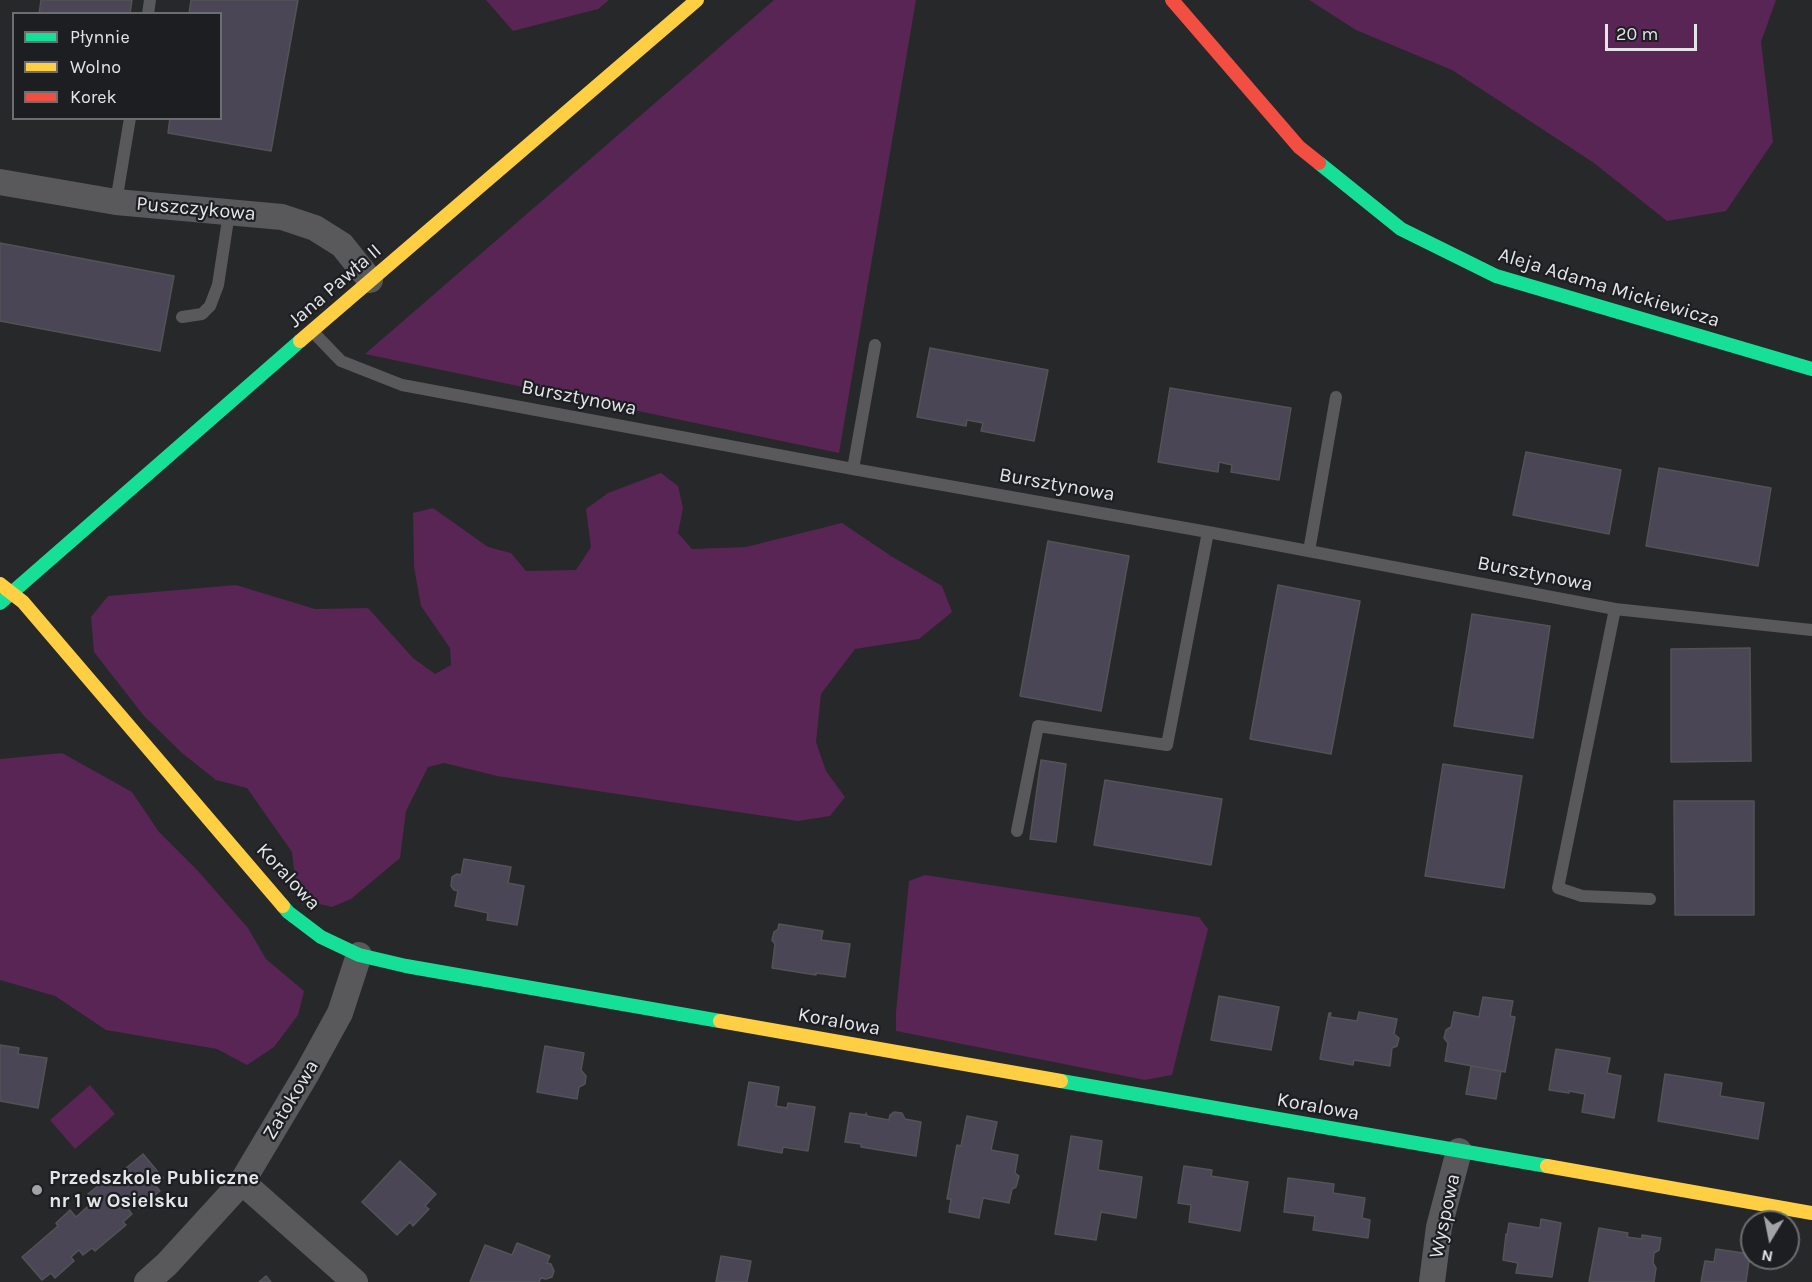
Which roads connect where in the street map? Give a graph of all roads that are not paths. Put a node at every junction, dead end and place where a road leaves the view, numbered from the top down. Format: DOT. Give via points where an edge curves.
graph roads {
  1 [pos="697,0"];
  2 [pos="1172,0"];
  3 [pos="130,120"];
  4 [pos="0,182"];
  5 [pos="116,202"];
  6 [pos="229,213"];
  7 [pos="370,280"];
  8 [pos="182,317"];
  9 [pos="312,331"];
  10 [pos="875,345"];
  11 [pos="1812,369"];
  12 [pos="1336,397"];
  13 [pos="853,469"];
  14 [pos="1208,532"];
  15 [pos="1310,551"];
  16 [pos="6,589"];
  17 [pos="0,603"];
  18 [pos="1615,609"];
  19 [pos="1812,630"];
  20 [pos="1017,831"];
  21 [pos="1650,899"];
  22 [pos="359,955"];
  23 [pos="1459,1151"];
  24 [pos="242,1182"];
  25 [pos="1812,1213"];
  26 [pos="147,1282"];
  27 [pos="355,1282"];
  28 [pos="1432,1282"];
  1 -- 7 [label="street, Jana Pawła II"];
  2 -- 11 [label="street, Aleja Adama Mickiewicza" via="1299,147 1401,229 1496,276"];
  3 -- 5 [label="lane"];
  4 -- 5 [label="street, Puszczykowa"];
  5 -- 6 [label="street, Puszczykowa"];
  6 -- 7 [label="street, Puszczykowa" via="282,218 315,228 342,246"];
  6 -- 8 [label="lane" via="218,285 210,306 202,314"];
  7 -- 9 [label="street, Jana Pawła II"];
  9 -- 13 [label="lane, Bursztynowa" via="341,361 402,385"];
  9 -- 16 [label="street, Jana Pawła II"];
  10 -- 13 [label="lane"];
  12 -- 15 [label="lane"];
  13 -- 14 [label="lane, Bursztynowa"];
  14 -- 15 [label="lane, Bursztynowa"];
  14 -- 20 [label="lane" via="1167,745 1038,726"];
  15 -- 18 [label="lane, Bursztynowa"];
  16 -- 17 [label="street, Jana Pawła II"];
  16 -- 22 [label="street, Koralowa" via="23,602 288,912 321,937"];
  18 -- 19 [label="lane, Bursztynowa"];
  18 -- 21 [label="lane" via="1558,888 1582,896"];
  22 -- 23 [label="street, Koralowa"];
  22 -- 24 [label="street, Zatokowa" via="340,1013"];
  23 -- 25 [label="street, Koralowa"];
  23 -- 28 [label="street, Wyspowa" via="1439,1227"];
  24 -- 26 [label="street, Zatokowa"];
  24 -- 27 [label="street"];
}
